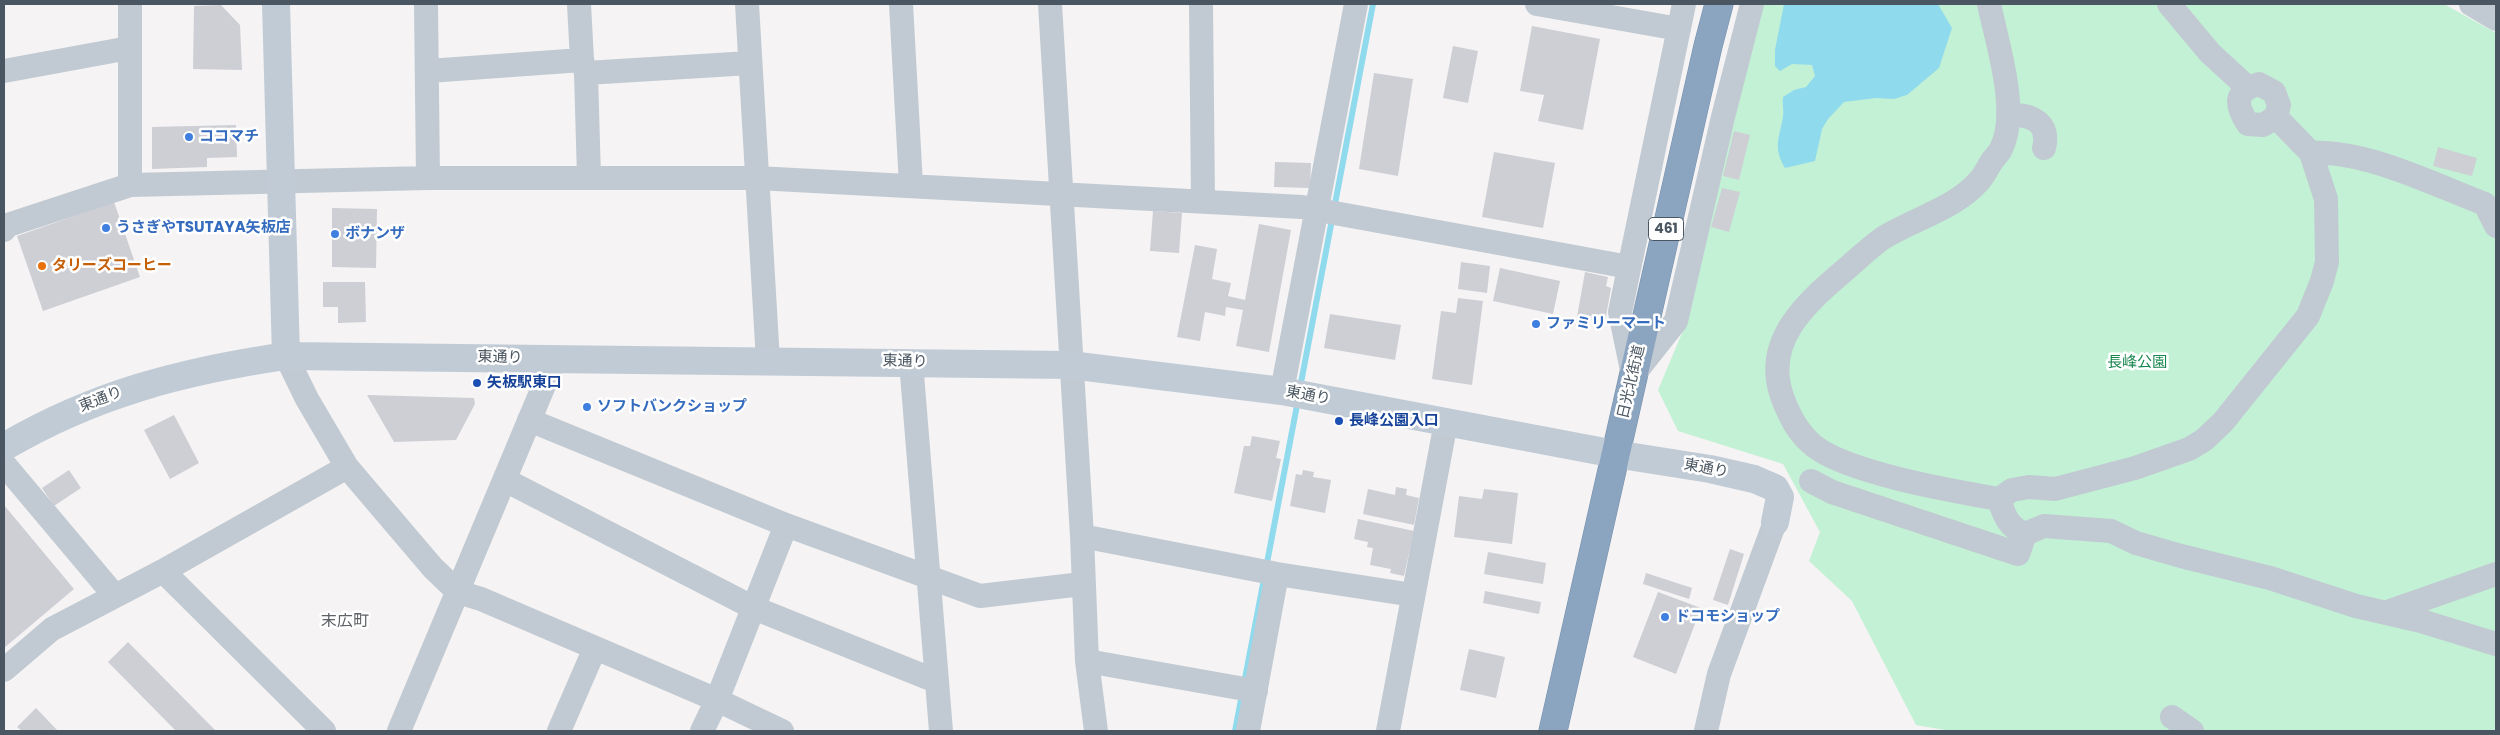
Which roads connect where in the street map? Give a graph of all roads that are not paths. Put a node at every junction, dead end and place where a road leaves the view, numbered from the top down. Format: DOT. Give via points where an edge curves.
graph roads {
  1 [pos="130,4"];
  2 [pos="426,4"];
  3 [pos="579,4"];
  4 [pos="746,4"];
  5 [pos="901,4"];
  6 [pos="1050,4"];
  7 [pos="1201,4"];
  8 [pos="1356,4"];
  9 [pos="1536,4"];
  10 [pos="1684,4"];
  11 [pos="1719,4"];
  12 [pos="1752,4"];
  13 [pos="1989,4"];
  14 [pos="2169,4"];
  15 [pos="2471,4"];
  16 [pos="278,7"];
  17 [pos="1601,9"];
  18 [pos="2496,19"];
  19 [pos="1679,29"];
  20 [pos="129,48"];
  21 [pos="750,63"];
  22 [pos="584,66"];
  23 [pos="4,71"];
  24 [pos="428,71"];
  25 [pos="2010,115"];
  26 [pos="2044,148"];
  27 [pos="2311,152"];
  28 [pos="428,178"];
  29 [pos="589,178"];
  30 [pos="757,178"];
  31 [pos="282,182"];
  32 [pos="130,185"];
  33 [pos="911,185"];
  34 [pos="1061,194"];
  35 [pos="1203,201"];
  36 [pos="1316,210"];
  37 [pos="5,225"];
  38 [pos="2496,226"];
  39 [pos="1629,267"];
  40 [pos="286,356"];
  41 [pos="555,359"];
  42 [pos="768,361"];
  43 [pos="911,362"];
  44 [pos="1070,365"];
  45 [pos="1633,375"];
  46 [pos="1282,391"];
  47 [pos="529,420"];
  48 [pos="1446,422"];
  49 [pos="4,446"];
  50 [pos="1615,454"];
  51 [pos="4,464"];
  52 [pos="347,467"];
  53 [pos="505,480"];
  54 [pos="1810,481"];
  55 [pos="1999,499"];
  56 [pos="1775,522"];
  57 [pos="786,525"];
  58 [pos="2024,534"];
  59 [pos="1082,536"];
  60 [pos="163,571"];
  61 [pos="1277,574"];
  62 [pos="2496,574"];
  63 [pos="928,577"];
  64 [pos="1082,584"];
  65 [pos="458,592"];
  66 [pos="115,596"];
  67 [pos="1412,596"];
  68 [pos="754,608"];
  69 [pos="2387,612"];
  70 [pos="2496,644"];
  71 [pos="595,648"];
  72 [pos="1087,661"];
  73 [pos="4,670"];
  74 [pos="936,681"];
  75 [pos="1256,691"];
  76 [pos="717,700"];
  77 [pos="2172,717"];
  78 [pos="324,731"];
  79 [pos="399,731"];
  80 [pos="559,731"];
  81 [pos="702,731"];
  82 [pos="782,731"];
  83 [pos="941,731"];
  84 [pos="1096,731"];
  85 [pos="1248,731"];
  86 [pos="1388,731"];
  87 [pos="1553,731"];
  88 [pos="1706,731"];
  89 [pos="2192,731"];
  1 -- 20 [label="street"];
  2 -- 24 [label="street"];
  3 -- 22 [label="street"];
  4 -- 21 [label="street"];
  5 -- 33 [label="street"];
  6 -- 34 [label="street"];
  7 -- 35 [label="street"];
  8 -- 36 [label="street"];
  9 -- 17 [label="street"];
  10 -- 19 [label="street"];
  11 -- 45 [label="highway, 日光北街道 / 461"];
  12 -- 45 [label="street" via="1676,321"];
  13 -- 25 [label="street"];
  14 -- 27 [label="street" via="2210,53 2247,87 2240,95 2239,108 2248,124 2263,125 2276,117"];
  15 -- 18 [label="street"];
  16 -- 31 [label="street"];
  17 -- 19 [label="street"];
  19 -- 39 [label="street"];
  20 -- 23 [label="street"];
  20 -- 32 [label="street"];
  21 -- 22 [label="street"];
  21 -- 30 [label="street"];
  22 -- 24 [label="street"];
  22 -- 29 [label="street"];
  24 -- 28 [label="street"];
  25 -- 26 [label="street" via="2025,114 2036,120 2044,130"];
  25 -- 55 [label="street" via="2001,149 1980,180 1959,199 1882,239 1837,276 1796,315 1783,338 1777,363 1781,393 1792,422 1812,445 1825,454 1932,486"];
  27 -- 38 [label="street" via="2330,151 2353,156 2484,204"];
  27 -- 55 [label="street" via="2326,199 2328,249 2322,281 2308,316 2223,422 2188,450 2055,489 2021,487"];
  28 -- 29 [label="street"];
  28 -- 31 [label="street"];
  29 -- 30 [label="street"];
  30 -- 33 [label="street"];
  30 -- 42 [label="street"];
  31 -- 32 [label="street"];
  31 -- 40 [label="street"];
  32 -- 37 [label="street"];
  33 -- 34 [label="street"];
  34 -- 35 [label="street"];
  34 -- 44 [label="street"];
  35 -- 36 [label="street"];
  36 -- 39 [label="street"];
  36 -- 46 [label="street"];
  39 -- 45 [label="street" via="1620,312"];
  40 -- 41 [label="street, 東通り"];
  40 -- 49 [label="street, 東通り" via="225,365 137,386 59,416"];
  40 -- 52 [label="street"];
  41 -- 42 [label="street, 東通り"];
  41 -- 47 [label="street"];
  42 -- 43 [label="street, 東通り"];
  43 -- 44 [label="street, 東通り"];
  43 -- 63 [label="street"];
  44 -- 46 [label="street, 東通り"];
  44 -- 59 [label="street"];
  45 -- 50 [label="highway, 日光北街道 / 461"];
  46 -- 48 [label="street, 東通り"];
  47 -- 53 [label="street"];
  47 -- 57 [label="street"];
  48 -- 50 [label="street, 東通り"];
  48 -- 67 [label="street"];
  50 -- 56 [label="street, 東通り" via="1754,479 1775,488 1780,497"];
  50 -- 87 [label="highway, 日光北街道 / 461"];
  51 -- 66 [label="street"];
  52 -- 60 [label="street"];
  52 -- 65 [label="street" via="433,568"];
  53 -- 65 [label="street"];
  53 -- 68 [label="street"];
  54 -- 58 [label="street" via="1832,492 2018,554"];
  55 -- 58 [label="street" via="2009,524"];
  56 -- 88 [label="street" via="1719,674"];
  57 -- 63 [label="street"];
  57 -- 68 [label="street"];
  58 -- 69 [label="street" via="2044,526 2111,531 2136,543"];
  59 -- 61 [label="street"];
  59 -- 64 [label="street"];
  60 -- 66 [label="street"];
  60 -- 78 [label="street"];
  61 -- 67 [label="street"];
  61 -- 75 [label="street"];
  62 -- 69 [label="street"];
  63 -- 64 [label="street" via="980,596"];
  63 -- 74 [label="street"];
  64 -- 72 [label="street"];
  65 -- 71 [label="street"];
  65 -- 79 [label="street"];
  66 -- 73 [label="street" via="52,629"];
  67 -- 86 [label="street"];
  68 -- 74 [label="street"];
  68 -- 76 [label="street"];
  69 -- 70 [label="street"];
  71 -- 76 [label="street"];
  71 -- 80 [label="street"];
  72 -- 75 [label="street"];
  72 -- 84 [label="street"];
  74 -- 83 [label="street"];
  75 -- 85 [label="street"];
  76 -- 81 [label="street"];
  76 -- 82 [label="street"];
  77 -- 89 [label="street"];
}
